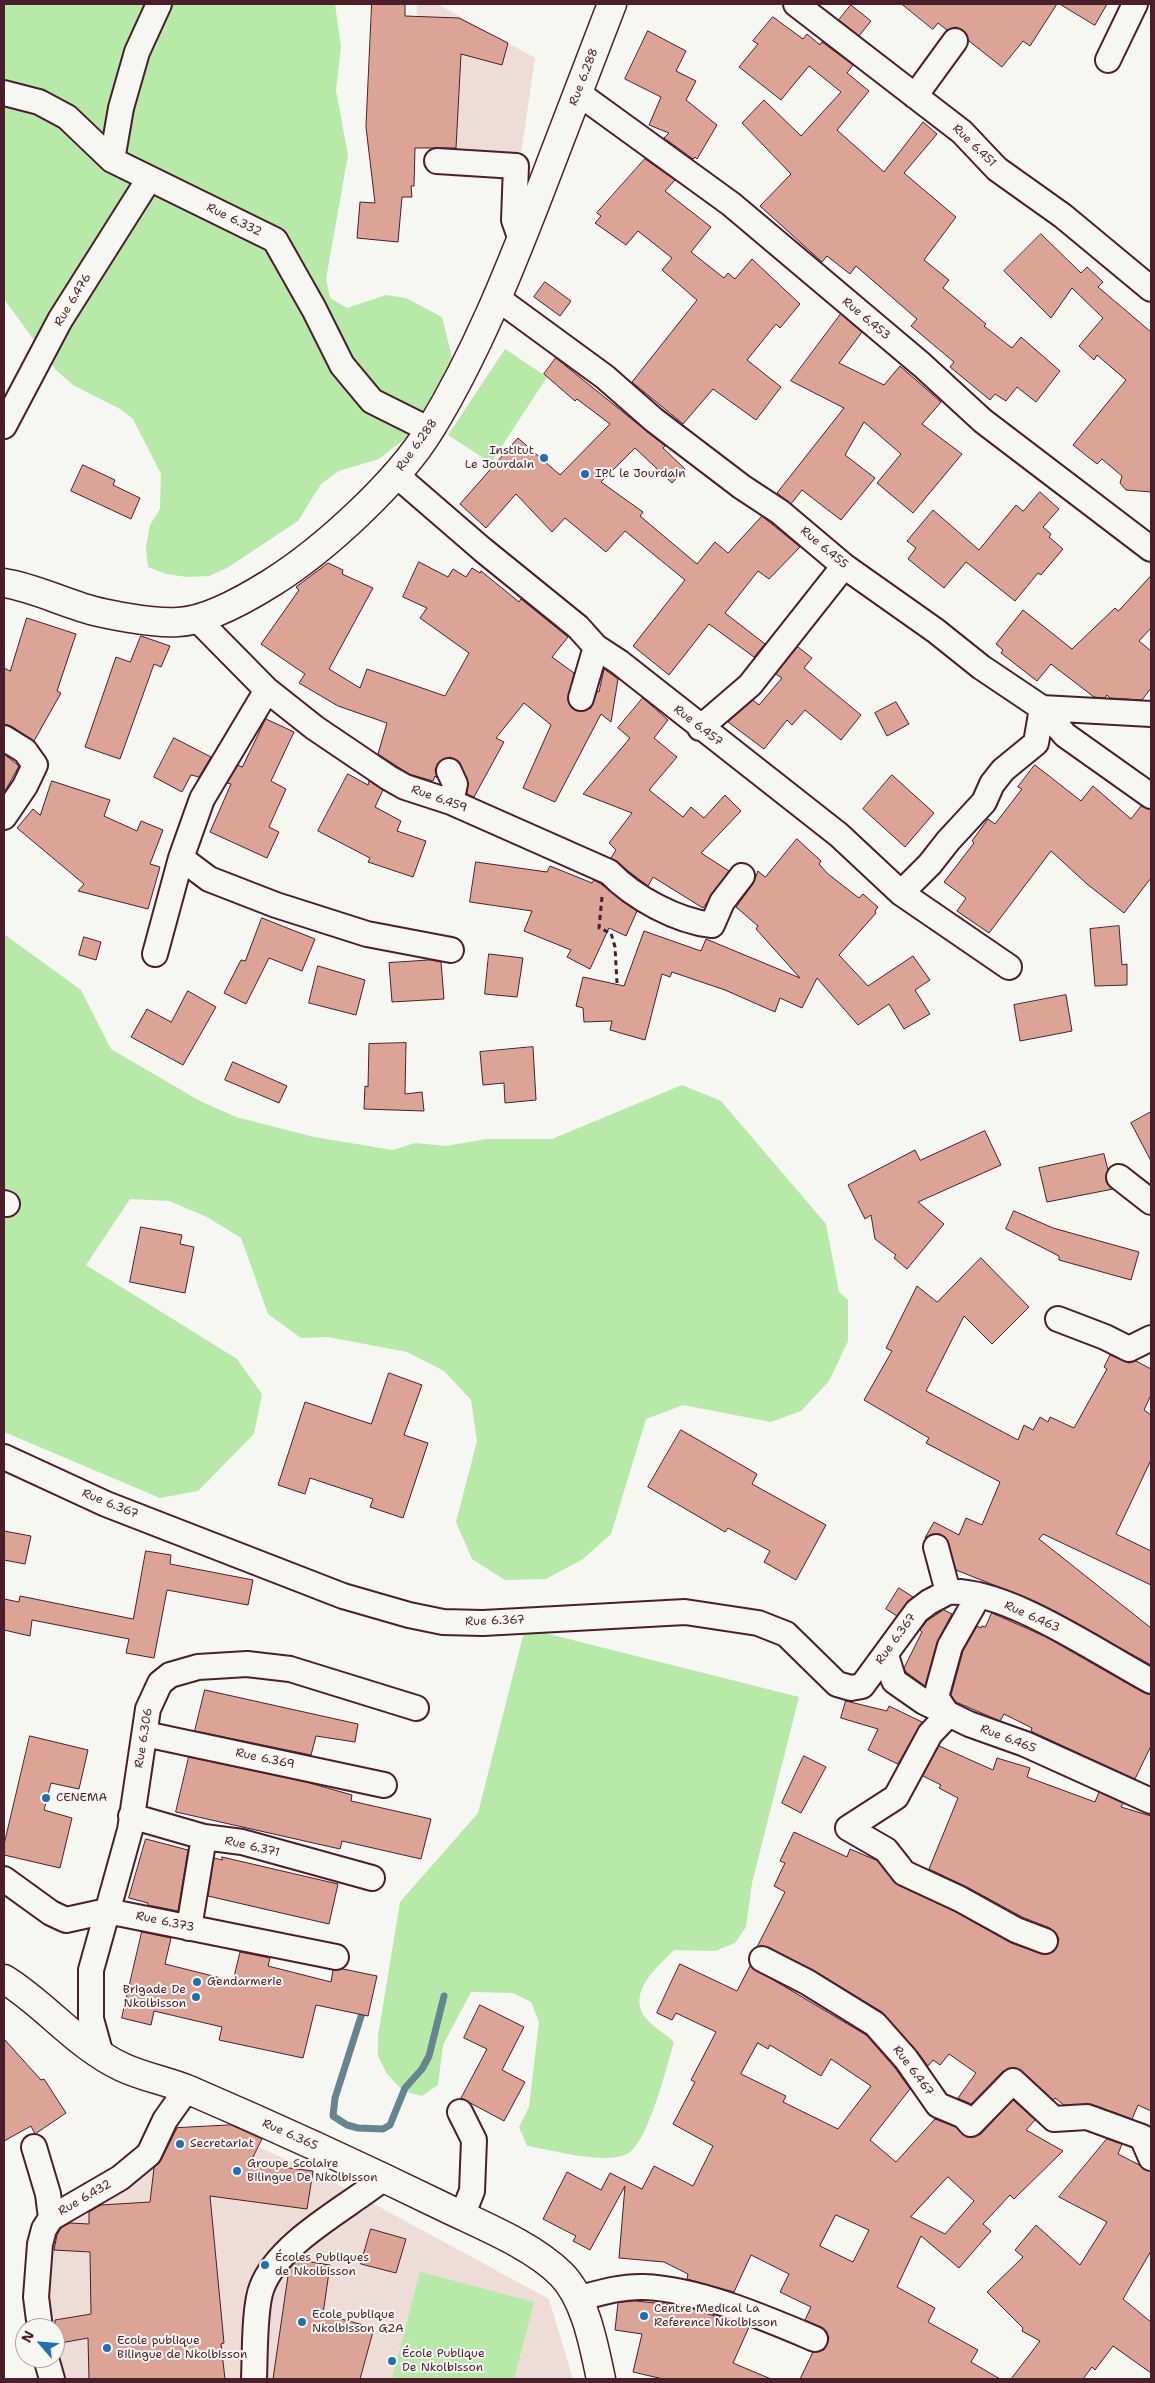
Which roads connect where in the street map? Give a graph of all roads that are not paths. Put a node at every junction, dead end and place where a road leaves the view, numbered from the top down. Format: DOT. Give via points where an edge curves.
graph roads {
  1 [pos="160,4"];
  2 [pos="612,4"];
  3 [pos="796,4"];
  4 [pos="1135,4"];
  5 [pos="955,41"];
  6 [pos="1108,60"];
  7 [pos="4,93"];
  8 [pos="578,93"];
  9 [pos="916,96"];
  10 [pos="112,160"];
  11 [pos="437,161"];
  12 [pos="149,179"];
  13 [pos="521,240"];
  14 [pos="1151,289"];
  15 [pos="497,298"];
  16 [pos="4,426"];
  17 [pos="430,430"];
  18 [pos="395,474"];
  19 [pos="1151,549"];
  20 [pos="844,566"];
  21 [pos="4,583"];
  22 [pos="197,619"];
  23 [pos="596,647"];
  24 [pos="267,690"];
  25 [pos="580,698"];
  26 [pos="1042,708"];
  27 [pos="1151,714"];
  28 [pos="700,728"];
  29 [pos="4,738"];
  30 [pos="449,772"];
  31 [pos="1151,796"];
  32 [pos="451,802"];
  33 [pos="4,817"];
  34 [pos="181,858"];
  35 [pos="742,876"];
  36 [pos="901,893"];
  37 [pos="451,950"];
  38 [pos="155,954"];
  39 [pos="1009,967"];
  40 [pos="1119,1177"];
  41 [pos="1151,1202"];
  42 [pos="1058,1319"];
  43 [pos="1151,1338"];
  44 [pos="4,1457"];
  45 [pos="936,1547"];
  46 [pos="948,1592"];
  47 [pos="979,1595"];
  48 [pos="886,1655"];
  49 [pos="1151,1681"];
  50 [pos="416,1708"];
  51 [pos="948,1715"];
  52 [pos="145,1734"];
  53 [pos="384,1785"];
  54 [pos="1151,1801"];
  55 [pos="132,1816"];
  56 [pos="204,1837"];
  57 [pos="372,1878"];
  58 [pos="4,1879"];
  59 [pos="107,1911"];
  60 [pos="189,1928"];
  61 [pos="1044,1941"];
  62 [pos="336,1957"];
  63 [pos="762,1959"];
  64 [pos="4,1979"];
  65 [pos="101,2055"];
  66 [pos="187,2089"];
  67 [pos="460,2112"];
  68 [pos="34,2147"];
  69 [pos="1151,2158"];
  70 [pos="384,2178"];
  71 [pos="462,2216"];
  72 [pos="52,2218"];
  73 [pos="577,2299"];
  74 [pos="39,2318"];
  75 [pos="815,2339"];
  76 [pos="254,2379"];
  77 [pos="601,2379"];
  1 -- 10 [label="street" via="137,52 121,108"];
  2 -- 8 [label="street, Rue 6.288"];
  3 -- 9 [label="street, Rue 6.451"];
  4 -- 6 [label="street"];
  5 -- 9 [label="street"];
  7 -- 10 [label="street, Rue 6.332" via="39,102 67,118"];
  8 -- 13 [label="street, Rue 6.288"];
  8 -- 19 [label="street, Rue 6.453" via="731,204 922,365 983,421"];
  9 -- 14 [label="street, Rue 6.451" via="962,132 997,169 1063,216"];
  10 -- 12 [label="street, Rue 6.332"];
  11 -- 13 [label="street" via="516,166 514,220"];
  12 -- 16 [label="street, Rue 6.476" via="60,320"];
  12 -- 17 [label="street, Rue 6.332" via="275,240 342,365 372,401"];
  13 -- 15 [label="street, Rue 6.288"];
  15 -- 17 [label="street, Rue 6.288" via="476,345"];
  15 -- 20 [label="street, Rue 6.455" via="606,377 654,420 780,512"];
  17 -- 18 [label="street, Rue 6.288"];
  18 -- 22 [label="street, Rue 6.288" via="351,520 293,569 253,594"];
  18 -- 23 [label="street, Rue 6.457" via="578,627"];
  20 -- 26 [label="street, Rue 6.455"];
  20 -- 28 [label="street" via="750,685"];
  21 -- 22 [label="street, Rue 6.288" via="81,607 157,622"];
  22 -- 24 [label="street, Rue 6.459"];
  23 -- 25 [label="street"];
  23 -- 28 [label="street, Rue 6.457"];
  24 -- 32 [label="street, Rue 6.459" via="315,728 390,778 405,787"];
  24 -- 34 [label="street" via="202,798"];
  26 -- 27 [label="street"];
  26 -- 31 [label="street, Rue 6.455" via="1065,735"];
  26 -- 36 [label="street" via="1036,743 1003,770 984,802"];
  28 -- 36 [label="street, Rue 6.457" via="839,835"];
  29 -- 33 [label="street" via="25,751 35,765"];
  30 -- 32 [label="street" via="455,784"];
  32 -- 35 [label="street, Rue 6.459" via="609,872 624,888 697,923 712,925 722,902"];
  34 -- 37 [label="street" via="209,879 276,905 367,934"];
  34 -- 38 [label="street"];
  36 -- 39 [label="street, Rue 6.457"];
  40 -- 41 [label="street"];
  42 -- 43 [label="street" via="1129,1349"];
  44 -- 48 [label="street, Rue 6.367" via="106,1504 344,1596 409,1615 443,1622 483,1623 685,1612 758,1623 786,1634 837,1684 852,1688 862,1686"];
  45 -- 46 [label="street"];
  46 -- 47 [label="street, Rue 6.463"];
  46 -- 48 [label="street, Rue 6.367" via="916,1611"];
  47 -- 49 [label="street, Rue 6.463" via="1054,1626"];
  47 -- 51 [label="street" via="950,1646 936,1697"];
  48 -- 51 [label="street, Rue 6.465" via="894,1681"];
  50 -- 52 [label="street, Rue 6.306" via="290,1669 247,1664 198,1667 170,1675 160,1683 148,1709"];
  51 -- 54 [label="street, Rue 6.465" via="1025,1744"];
  51 -- 61 [label="street" via="930,1734 896,1798 848,1828 886,1850 904,1874"];
  52 -- 53 [label="street, Rue 6.369"];
  52 -- 55 [label="street, Rue 6.306"];
  55 -- 56 [label="street, Rue 6.371"];
  55 -- 59 [label="street, Rue 6.306"];
  56 -- 57 [label="street, Rue 6.371" via="242,1842"];
  56 -- 60 [label="street"];
  58 -- 59 [label="street, Rue 6.373" via="66,1920"];
  59 -- 60 [label="street, Rue 6.373"];
  59 -- 65 [label="street, Rue 6.306" via="91,1978 91,2019"];
  60 -- 62 [label="street, Rue 6.373"];
  63 -- 69 [label="street, Rue 6.467" via="807,1982 875,2024 906,2059 938,2105 964,2116 971,2124 1013,2081 1054,2119 1087,2117 1142,2137"];
  64 -- 65 [label="street, Rue 6.365"];
  65 -- 66 [label="street, Rue 6.365" via="122,2067"];
  66 -- 70 [label="street, Rue 6.365"];
  66 -- 72 [label="street, Rue 6.432" via="165,2120 149,2154 120,2178"];
  67 -- 71 [label="street" via="474,2140 472,2191"];
  68 -- 72 [label="street"];
  70 -- 71 [label="street, Rue 6.365"];
  70 -- 76 [label="street" via="316,2225 272,2267 261,2289"];
  71 -- 73 [label="street, Rue 6.365" via="547,2263 562,2276"];
  72 -- 74 [label="street, Rue 6.432" via="44,2229 40,2244 36,2297"];
  73 -- 75 [label="street" via="612,2290 643,2287 672,2290 747,2312"];
  73 -- 77 [label="street, Rue 6.365" via="589,2327"];
}
